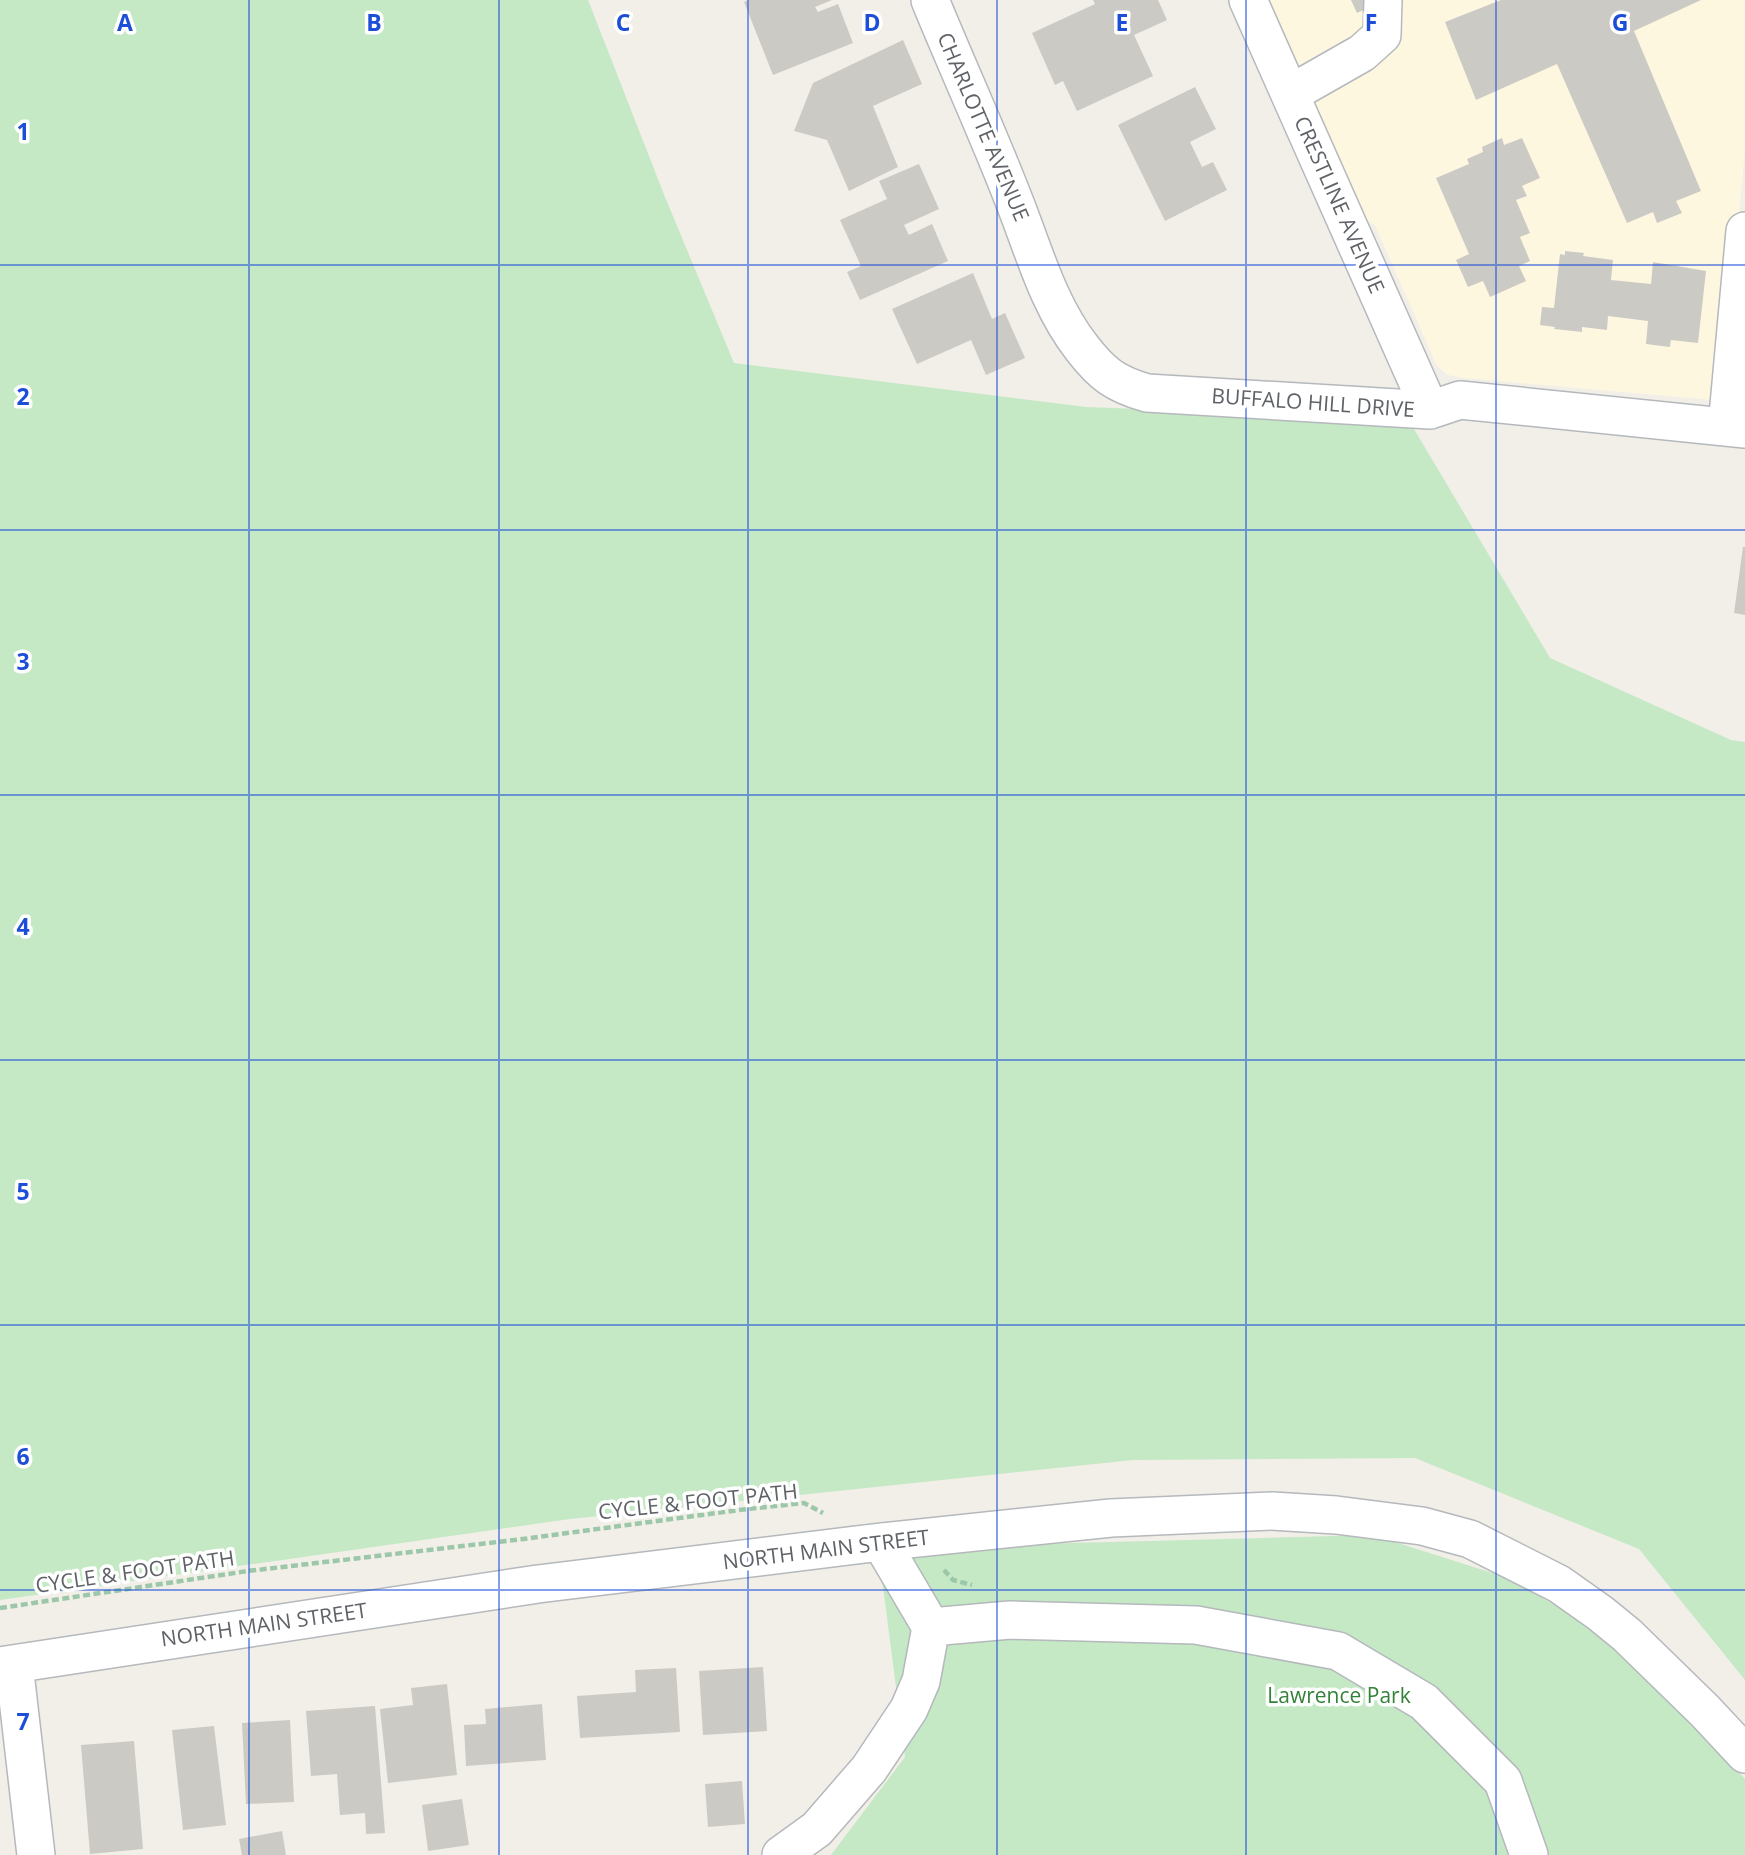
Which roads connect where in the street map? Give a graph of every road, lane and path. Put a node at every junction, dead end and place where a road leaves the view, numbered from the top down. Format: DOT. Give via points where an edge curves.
graph roads {
  1 [pos="930,0"];
  2 [pos="1248,0"];
  3 [pos="1383,0"];
  4 [pos="1290,94"];
  5 [pos="1745,232"];
  6 [pos="1036,255"];
  7 [pos="1430,410"];
  8 [pos="1736,428"];
  9 [pos="831,1517"];
  10 [pos="887,1541"];
  11 [pos="979,1587"];
  12 [pos="0,1608"];
  13 [pos="931,1627"];
  14 [pos="7,1665"];
  15 [pos="1745,1754"];
  16 [pos="36,1855"];
  17 [pos="781,1855"];
  18 [pos="1529,1855"];
  1 -- 6 [label="street, CHARLOTTE AVENUE"];
  2 -- 4 [label="street, CRESTLINE AVENUE"];
  3 -- 4 [label="street" via="1382,35 1363,53"];
  4 -- 7 [label="street, CRESTLINE AVENUE"];
  5 -- 8 [label="street"];
  6 -- 7 [label="street, BUFFALO HILL DRIVE" via="1049,291 1076,339 1121,385 1147,393"];
  7 -- 8 [label="street, BUFFALO HILL DRIVE" via="1460,400"];
  9 -- 12 [label="path, CYCLE & FOOT PATH" via="804,1503 739,1510"];
  10 -- 11 [label="path" via="937,1564 953,1580"];
  10 -- 13 [label="street"];
  10 -- 14 [label="street, NORTH MAIN STREET" via="538,1584"];
  10 -- 15 [label="street, NORTH MAIN STREET" via="1111,1518 1272,1511 1422,1526 1470,1539 1559,1584 1627,1635"];
  13 -- 17 [label="street" via="921,1681 883,1749 817,1829"];
  13 -- 18 [label="street" via="1010,1620 1196,1625 1338,1651 1424,1702 1503,1782"];
  14 -- 16 [label="street"];
}
